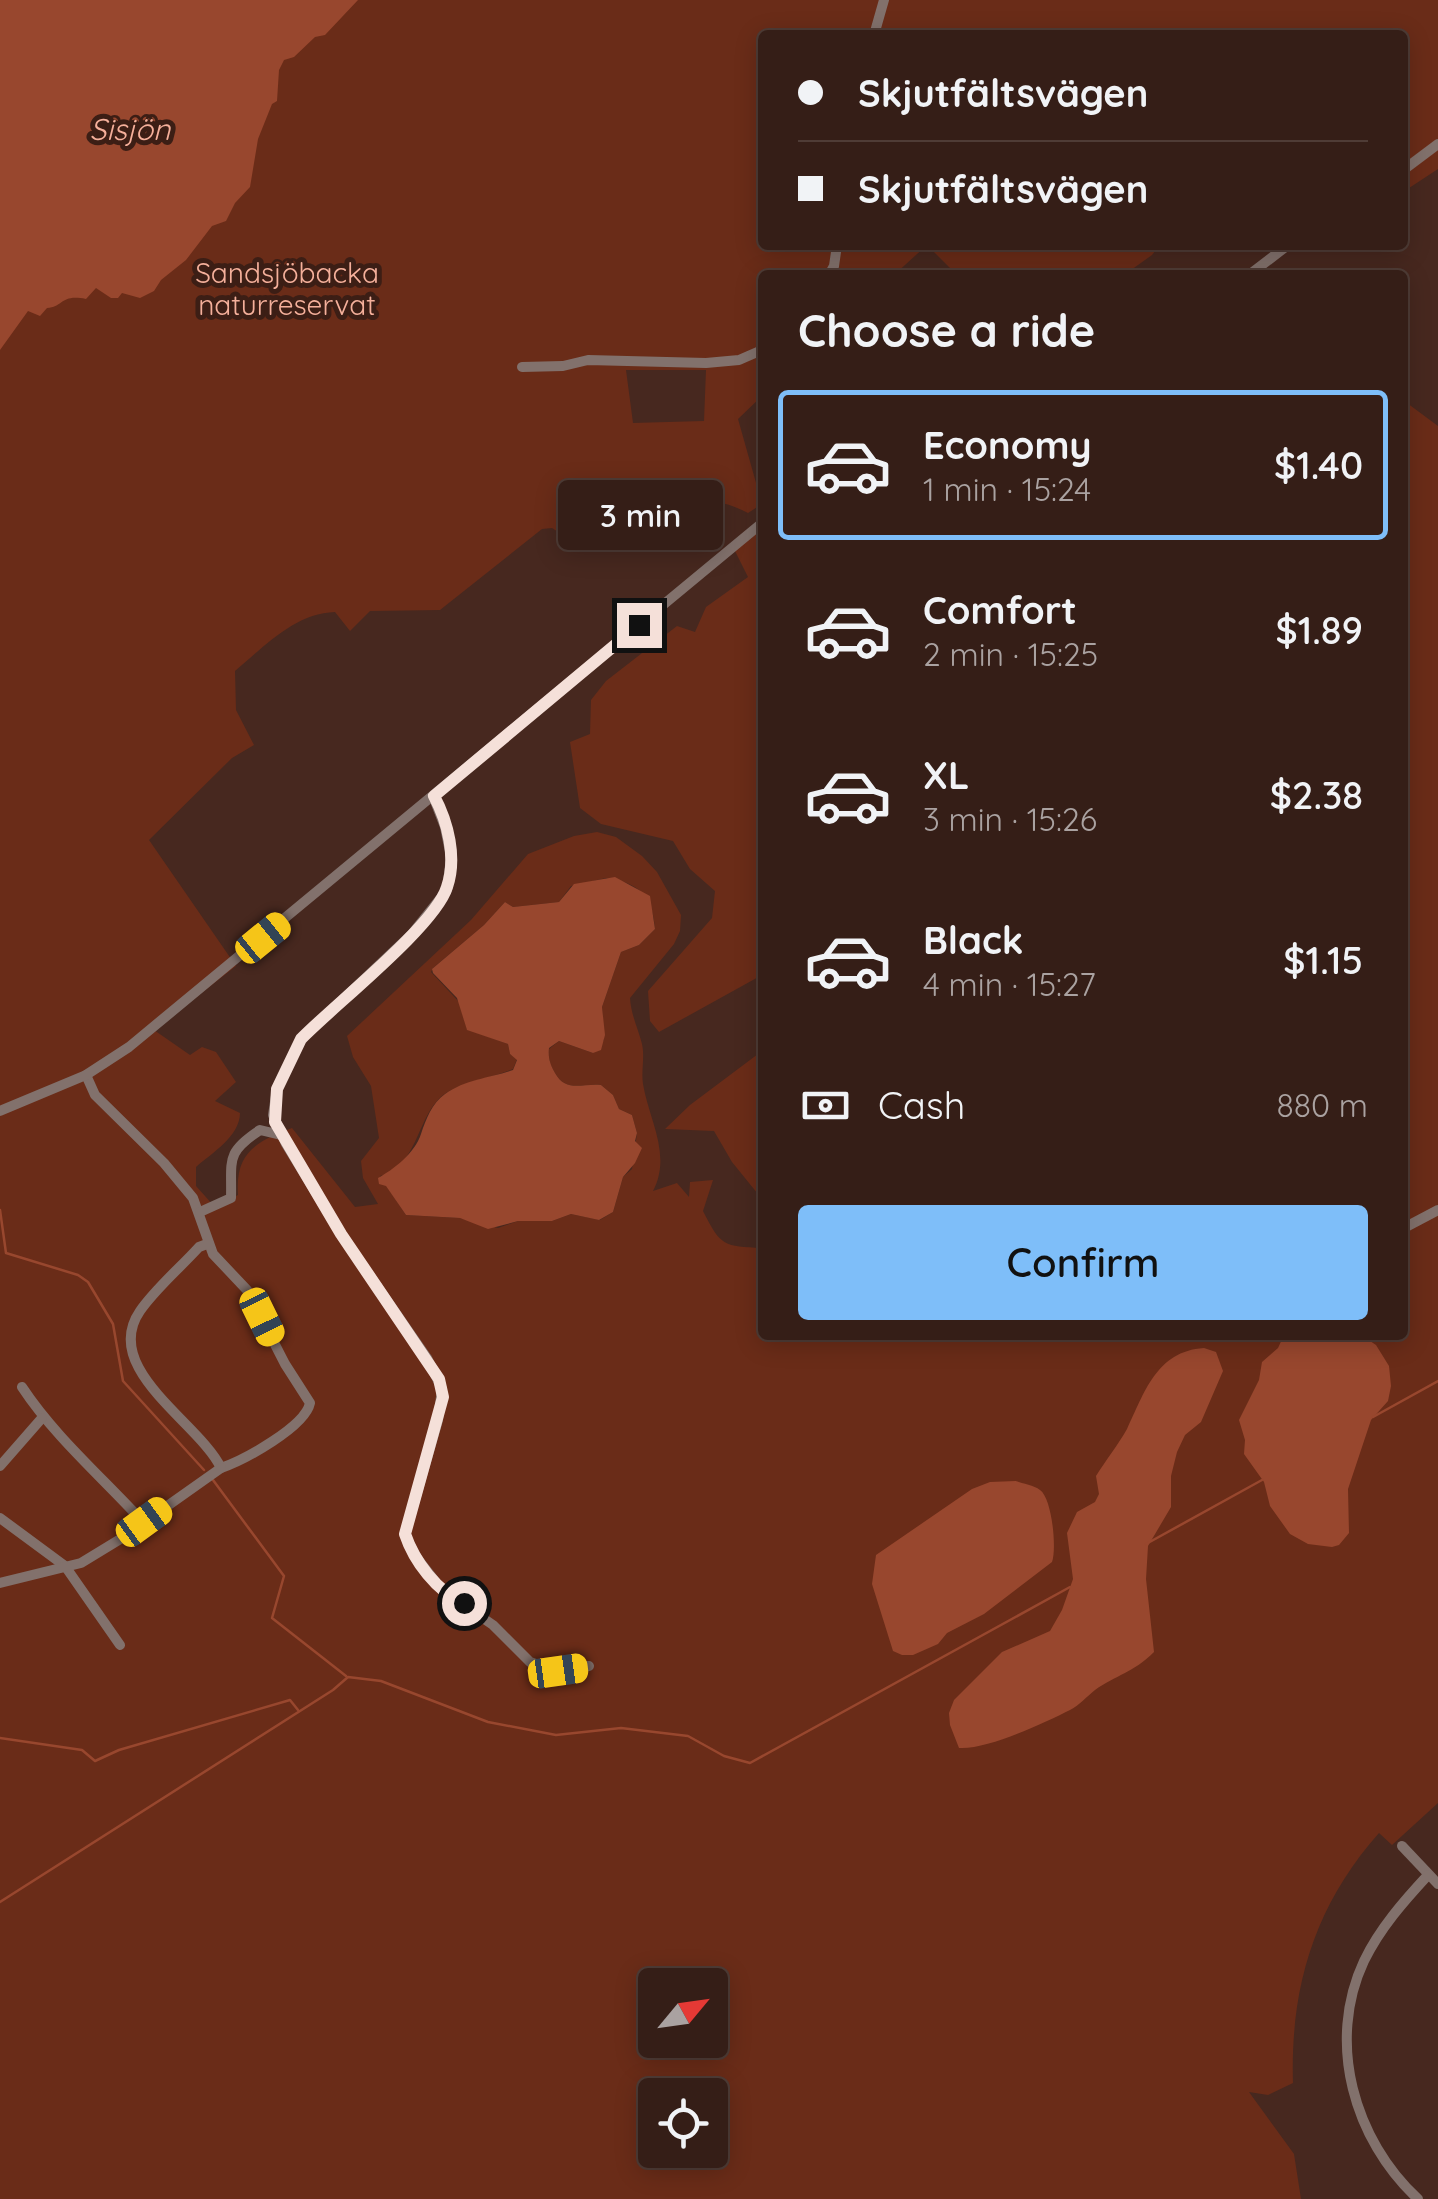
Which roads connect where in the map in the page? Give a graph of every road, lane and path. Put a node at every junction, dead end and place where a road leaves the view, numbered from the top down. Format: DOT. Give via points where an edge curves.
graph roads {
  1 [pos="884,0"];
  2 [pos="875,30"];
  3 [pos="1438,144"];
  4 [pos="1408,166"];
  5 [pos="1282,250"];
  6 [pos="1256,270"];
  7 [pos="758,352"];
  8 [pos="522,367"];
  9 [pos="758,526"];
  10 [pos="434,796"];
  11 [pos="86,1075"];
  12 [pos="0,1111"];
  13 [pos="281,1134"];
  14 [pos="1438,1210"];
  15 [pos="200,1212"];
  16 [pos="1408,1226"];
  17 [pos="207,1244"];
  18 [pos="22,1388"];
  19 [pos="42,1418"];
  20 [pos="0,1466"];
  21 [pos="221,1468"];
  22 [pos="0,1518"];
  23 [pos="144,1522"];
  24 [pos="64,1566"];
  25 [pos="0,1583"];
  26 [pos="120,1645"];
  27 [pos="589,1666"];
  28 [pos="1402,1846"];
  29 [pos="1428,1875"];
  30 [pos="1438,1884"];
  31 [pos="1418,2199"];
  1 -- 2 [label="street"];
  3 -- 4 [label="street"];
  5 -- 6 [label="street"];
  7 -- 8 [label="street" via="739,360 673,365 588,360"];
  9 -- 10 [label="street"];
  10 -- 11 [label="street" via="129,1048"];
  10 -- 13 [label="street" via="452,857 447,890 411,935 301,1039 274,1098"];
  11 -- 12 [label="street"];
  11 -- 15 [label="street" via="95,1095 164,1163"];
  13 -- 15 [label="street" via="260,1130 234,1150 231,1198"];
  13 -- 27 [label="street" via="442,1389 405,1534 408,1544 448,1595 494,1626 530,1662 558,1671"];
  14 -- 16 [label="street"];
  15 -- 17 [label="street"];
  17 -- 21 [label="street" via="140,1310 131,1334 147,1382"];
  17 -- 21 [label="street" via="247,1290 310,1402 307,1415"];
  18 -- 19 [label="street"];
  19 -- 20 [label="street"];
  19 -- 23 [label="street"];
  21 -- 23 [label="street"];
  22 -- 24 [label="street"];
  23 -- 24 [label="street"];
  24 -- 25 [label="street"];
  24 -- 26 [label="street"];
  28 -- 29 [label="street"];
  29 -- 30 [label="street"];
  29 -- 31 [label="street" via="1364,1960 1348,2035 1350,2077 1364,2125 1384,2161"];
}
